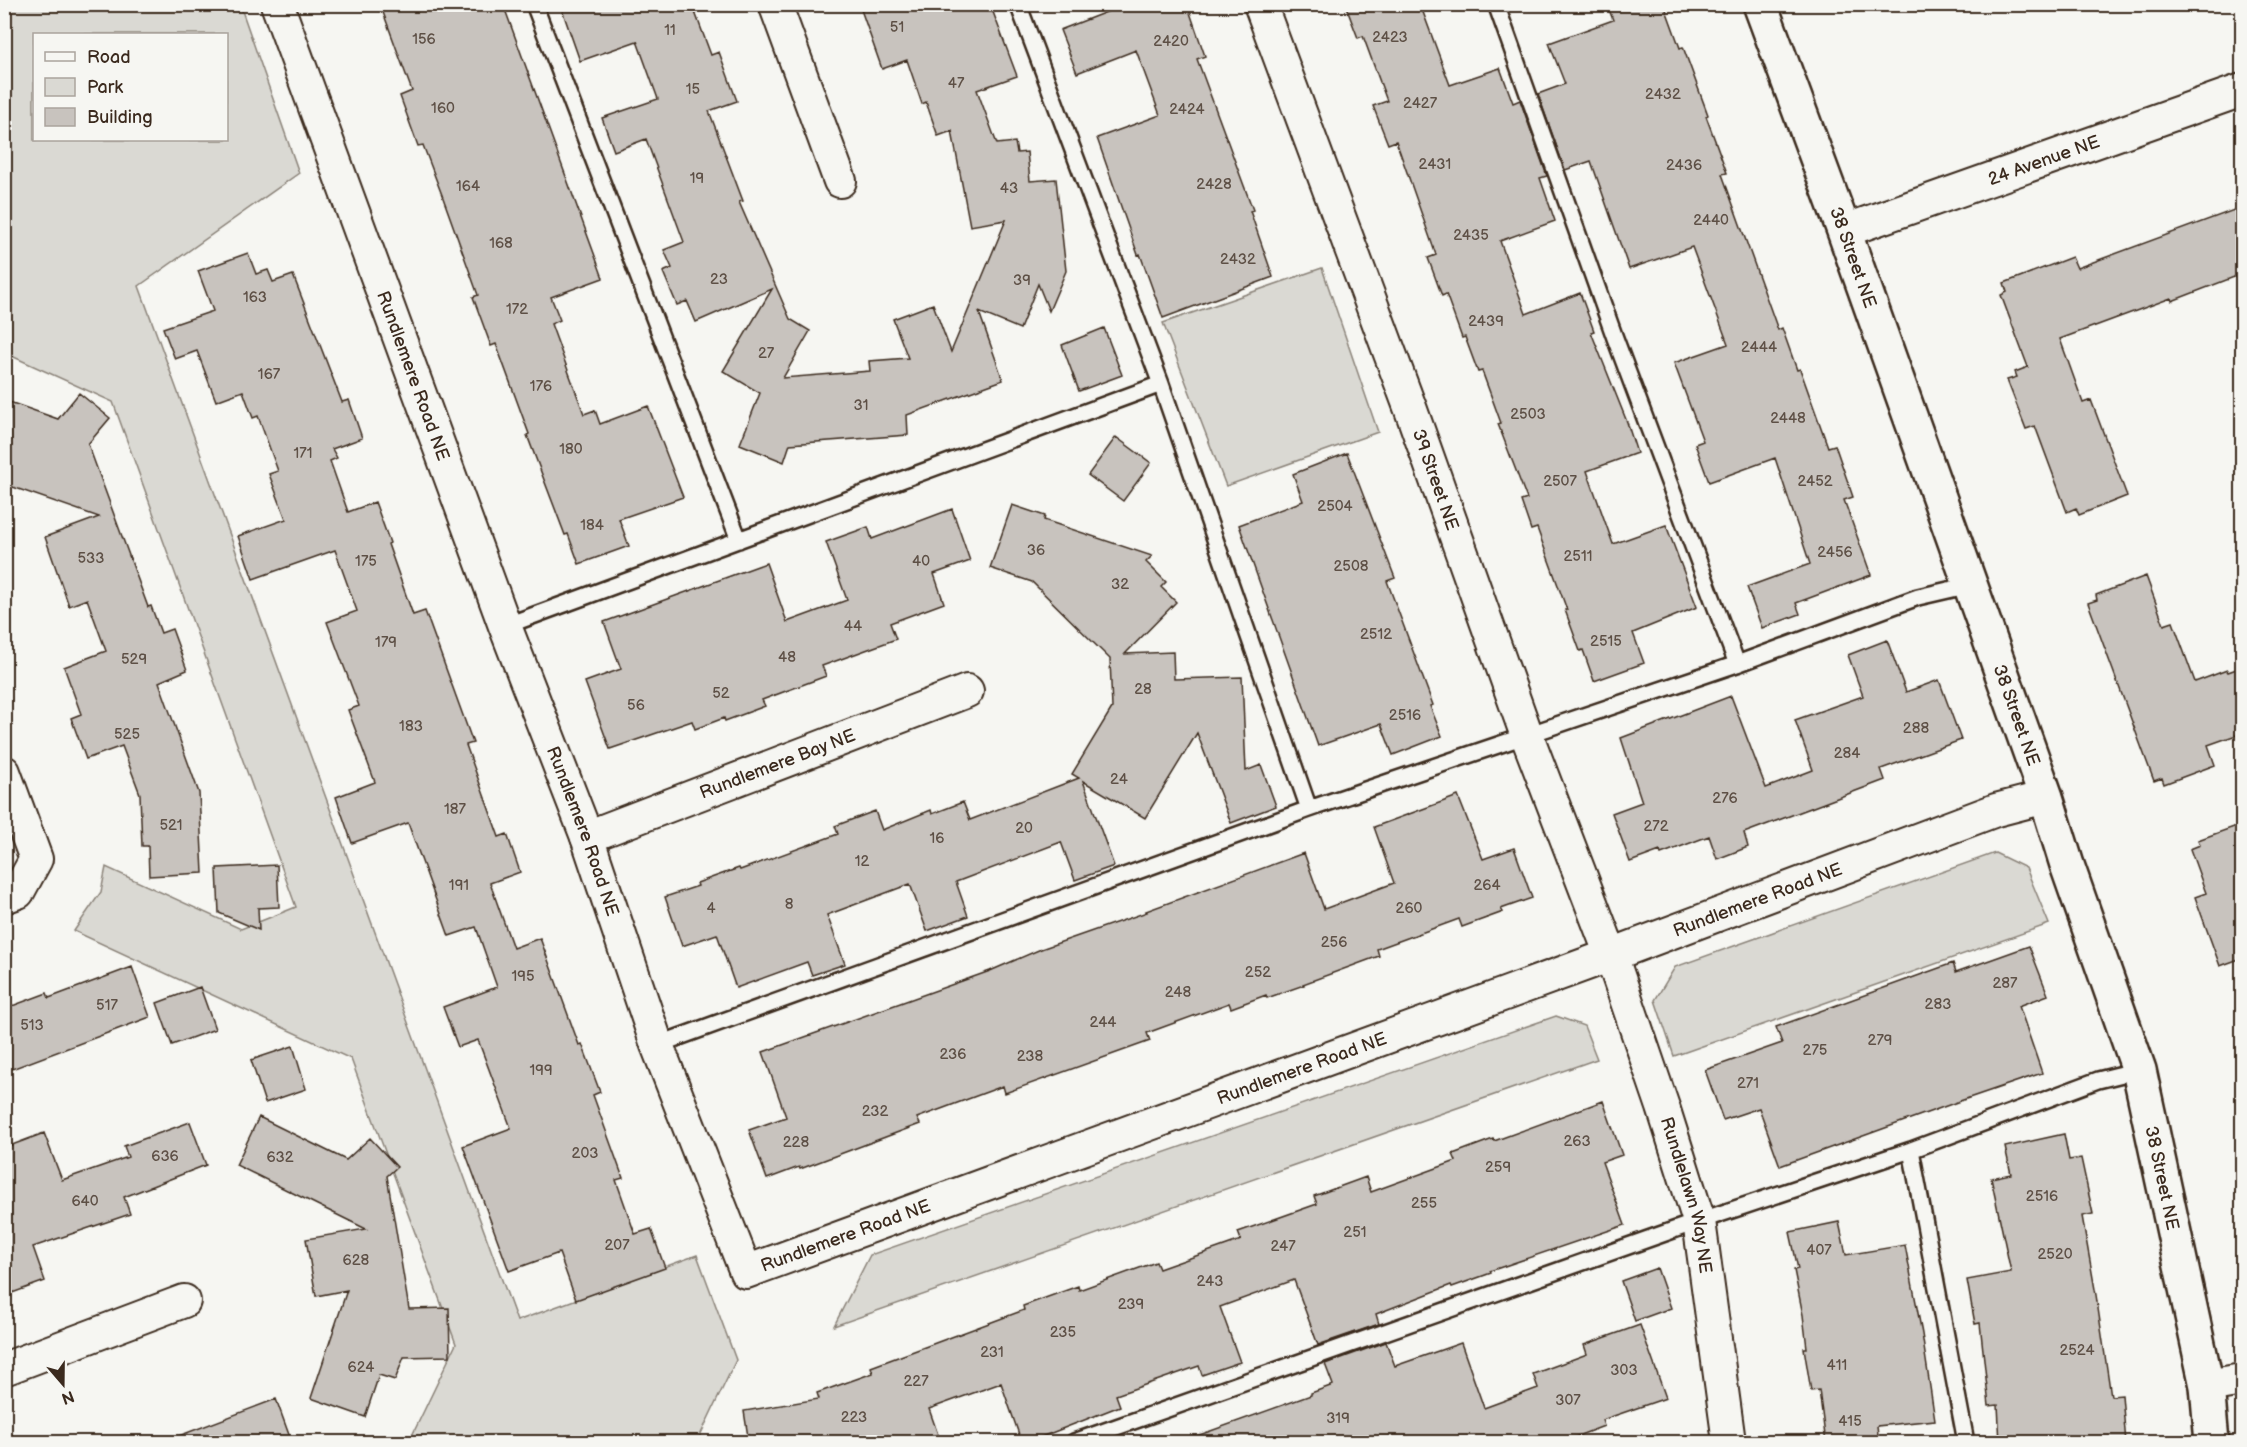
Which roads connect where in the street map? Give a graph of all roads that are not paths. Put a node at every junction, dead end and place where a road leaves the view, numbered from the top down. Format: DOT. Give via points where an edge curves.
graph roads {
  1 [pos="278,4"];
  2 [pos="534,4"];
  3 [pos="775,4"];
  4 [pos="1018,4"];
  5 [pos="1260,4"];
  6 [pos="1497,4"];
  7 [pos="1760,4"];
  8 [pos="2242,90"];
  9 [pos="840,181"];
  10 [pos="1844,231"];
  11 [pos="1161,384"];
  12 [pos="740,540"];
  13 [pos="1970,585"];
  14 [pos="505,626"];
  15 [pos="1737,664"];
  16 [pos="967,691"];
  17 [pos="1527,736"];
  18 [pos="4,772"];
  19 [pos="2046,797"];
  20 [pos="1309,809"];
  21 [pos="587,837"];
  22 [pos="4,897"];
  23 [pos="1611,955"];
  24 [pos="657,1045"];
  25 [pos="2139,1070"];
  26 [pos="1911,1150"];
  27 [pos="1699,1221"];
  28 [pos="184,1301"];
  29 [pos="4,1369"];
  30 [pos="2242,1380"];
  31 [pos="2207,1386"];
  32 [pos="1074,1443"];
  33 [pos="1729,1443"];
  34 [pos="1966,1443"];
  35 [pos="2212,1443"];
  1 -- 14 [label="street, Rundlemere Road NE"];
  2 -- 12 [label="lane"];
  3 -- 9 [label="street"];
  4 -- 11 [label="lane"];
  5 -- 17 [label="street, 39 Street NE"];
  6 -- 15 [label="lane" via="1615,338"];
  7 -- 10 [label="street, 38 Street NE"];
  8 -- 10 [label="street, 24 Avenue NE"];
  10 -- 13 [label="street, 38 Street NE"];
  11 -- 12 [label="lane"];
  11 -- 20 [label="lane"];
  12 -- 14 [label="lane"];
  13 -- 15 [label="lane" via="1918,597"];
  13 -- 19 [label="street, 38 Street NE"];
  14 -- 21 [label="street, Rundlemere Road NE"];
  15 -- 17 [label="lane"];
  16 -- 21 [label="street, Rundlemere Bay NE"];
  17 -- 20 [label="lane"];
  17 -- 23 [label="street, 39 Street NE"];
  18 -- 22 [label="street" via="36,859 18,892"];
  19 -- 23 [label="street, Rundlemere Road NE" via="1996,810"];
  19 -- 25 [label="street, 38 Street NE"];
  20 -- 24 [label="lane"];
  21 -- 24 [label="street, Rundlemere Road NE"];
  23 -- 24 [label="street, Rundlemere Road NE" via="746,1272"];
  23 -- 27 [label="street, Rundlelawn Way NE"];
  25 -- 26 [label="lane" via="2097,1080"];
  25 -- 31 [label="street, 38 Street NE"];
  26 -- 27 [label="lane"];
  26 -- 34 [label="lane"];
  27 -- 32 [label="lane"];
  27 -- 33 [label="street, Rundlelawn Way NE"];
  28 -- 29 [label="street"];
  30 -- 31 [label="street"];
  31 -- 35 [label="street, 38 Street NE"];
}
